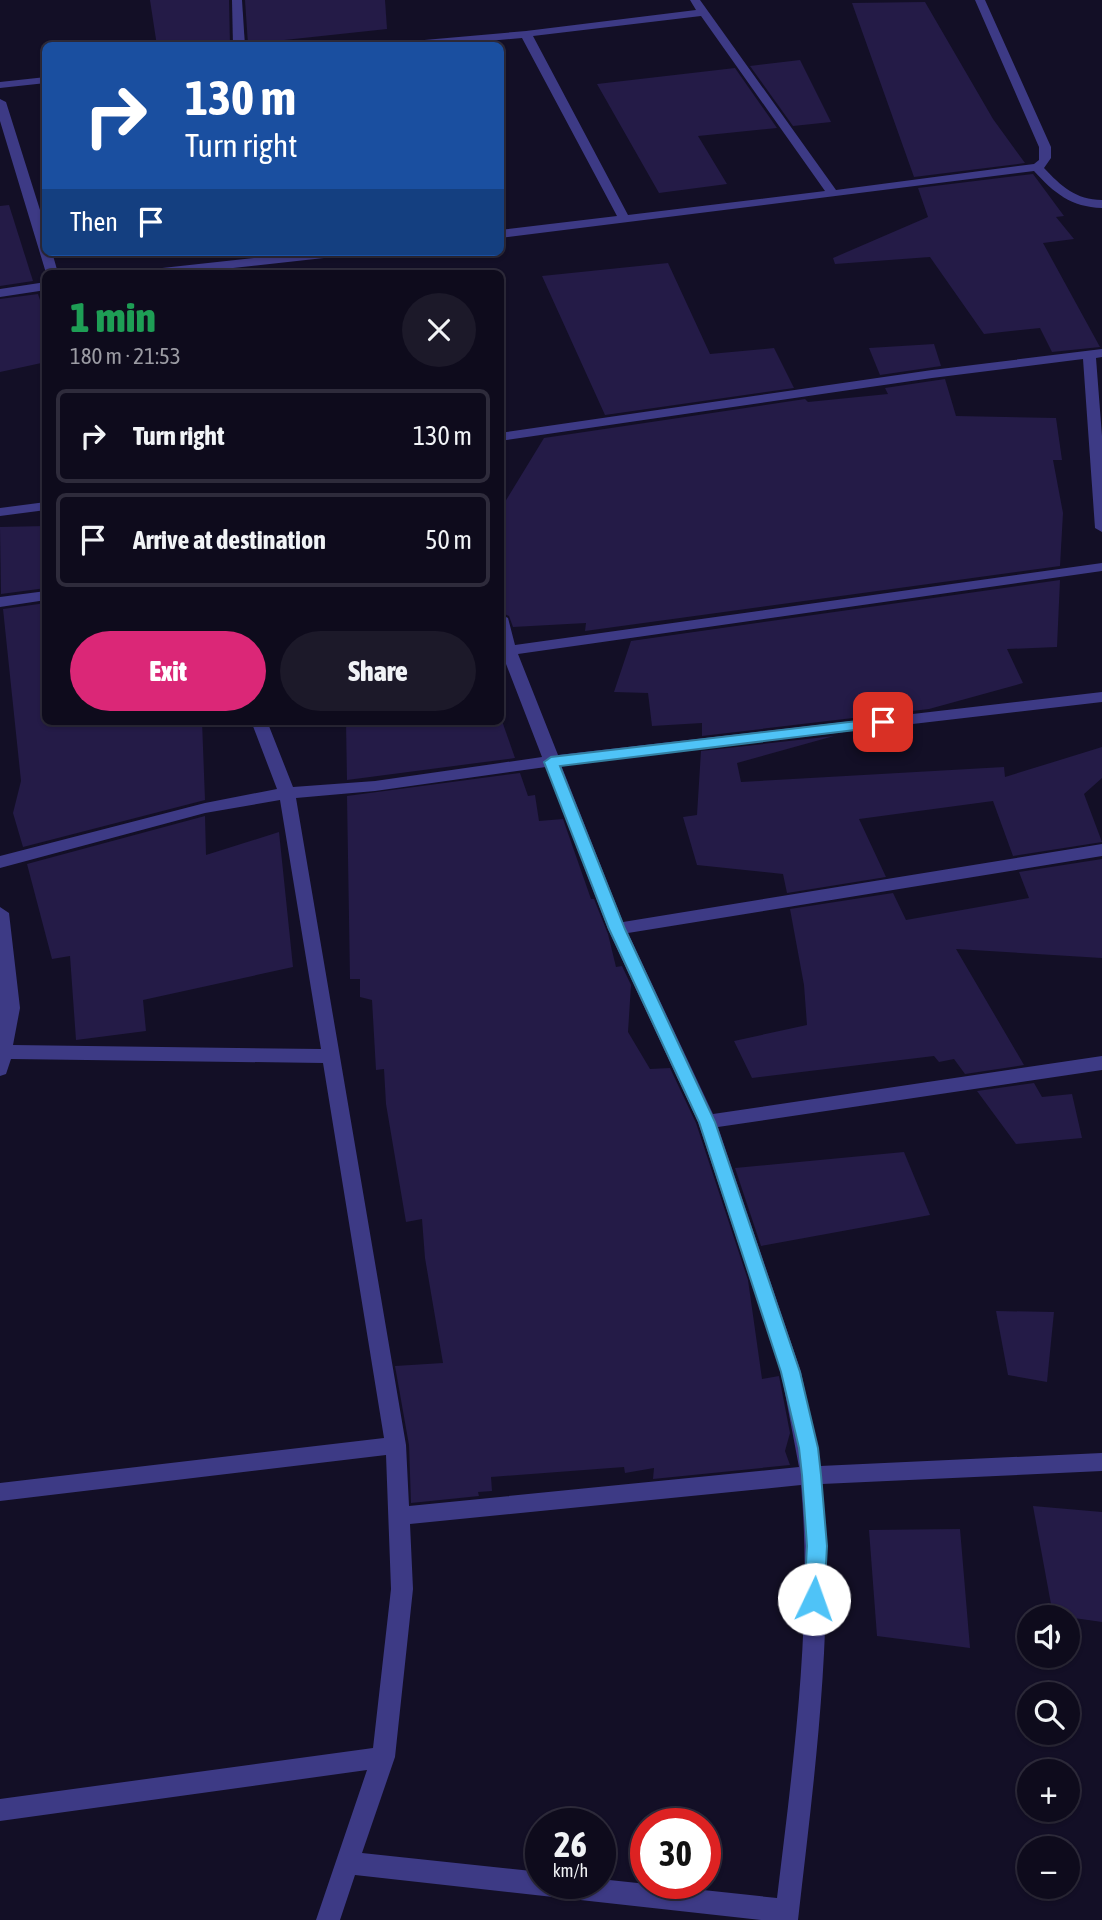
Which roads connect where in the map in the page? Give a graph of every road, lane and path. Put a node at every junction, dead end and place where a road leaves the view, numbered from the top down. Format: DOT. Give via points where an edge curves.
graph roads {
  1 [pos="237,0"];
  2 [pos="695,0"];
  3 [pos="980,0"];
  4 [pos="703,12"];
  5 [pos="526,34"];
  6 [pos="239,42"];
  7 [pos="435,42"];
  8 [pos="42,80"];
  9 [pos="0,85"];
  10 [pos="0,102"];
  11 [pos="1037,167"];
  12 [pos="833,194"];
  13 [pos="1102,204"];
  14 [pos="624,218"];
  15 [pos="504,233"];
  16 [pos="42,238"];
  17 [pos="303,256"];
  18 [pos="293,257"];
  19 [pos="179,270"];
  20 [pos="298,270"];
  21 [pos="42,287"];
  22 [pos="0,293"];
  23 [pos="1096,354"];
  24 [pos="504,436"];
  25 [pos="42,507"];
  26 [pos="0,512"];
  27 [pos="1102,528"];
  28 [pos="1102,567"];
  29 [pos="42,596"];
  30 [pos="0,602"];
  31 [pos="504,633"];
  32 [pos="509,651"];
  33 [pos="1102,697"];
  34 [pos="261,725"];
  35 [pos="551,762"];
  36 [pos="287,793"];
  37 [pos="1102,850"];
  38 [pos="0,862"];
  39 [pos="0,914"];
  40 [pos="617,929"];
  41 [pos="332,1056"];
  42 [pos="1,1060"];
  43 [pos="1102,1063"];
  44 [pos="707,1122"];
  45 [pos="396,1445"];
  46 [pos="1102,1462"];
  47 [pos="811,1475"];
  48 [pos="0,1492"];
  49 [pos="401,1516"];
  50 [pos="383,1757"];
  51 [pos="0,1810"];
  52 [pos="347,1863"];
  53 [pos="786,1915"];
  54 [pos="328,1920"];
  1 -- 6 [label="street"];
  2 -- 4 [label="street"];
  3 -- 11 [label="street" via="1045,147 1047,156"];
  4 -- 5 [label="street"];
  4 -- 12 [label="street"];
  5 -- 7 [label="street"];
  5 -- 14 [label="street"];
  8 -- 9 [label="street"];
  10 -- 16 [label="street"];
  11 -- 12 [label="street"];
  11 -- 13 [label="street" via="1062,195 1077,203"];
  12 -- 14 [label="street"];
  14 -- 15 [label="street"];
  17 -- 18 [label="street"];
  18 -- 19 [label="street"];
  18 -- 20 [label="street"];
  21 -- 22 [label="street"];
  23 -- 24 [label="street"];
  23 -- 27 [label="street"];
  25 -- 26 [label="street"];
  28 -- 32 [label="street"];
  29 -- 30 [label="street"];
  31 -- 32 [label="street"];
  32 -- 35 [label="street"];
  33 -- 35 [label="street"];
  34 -- 36 [label="street"];
  35 -- 36 [label="street"];
  35 -- 40 [label="street"];
  36 -- 38 [label="street" via="205,808"];
  36 -- 41 [label="street"];
  37 -- 40 [label="street"];
  39 -- 42 [label="street" via="11,1008"];
  40 -- 44 [label="street"];
  41 -- 42 [label="street"];
  41 -- 45 [label="street"];
  43 -- 44 [label="street"];
  44 -- 47 [label="street" via="791,1372"];
  45 -- 48 [label="street"];
  45 -- 49 [label="street"];
  46 -- 47 [label="street"];
  47 -- 49 [label="street"];
  47 -- 53 [label="street" via="816,1560 804,1758"];
  49 -- 50 [label="street" via="402,1589"];
  50 -- 51 [label="street"];
  50 -- 52 [label="street"];
  52 -- 53 [label="street"];
  52 -- 54 [label="street"];
}
